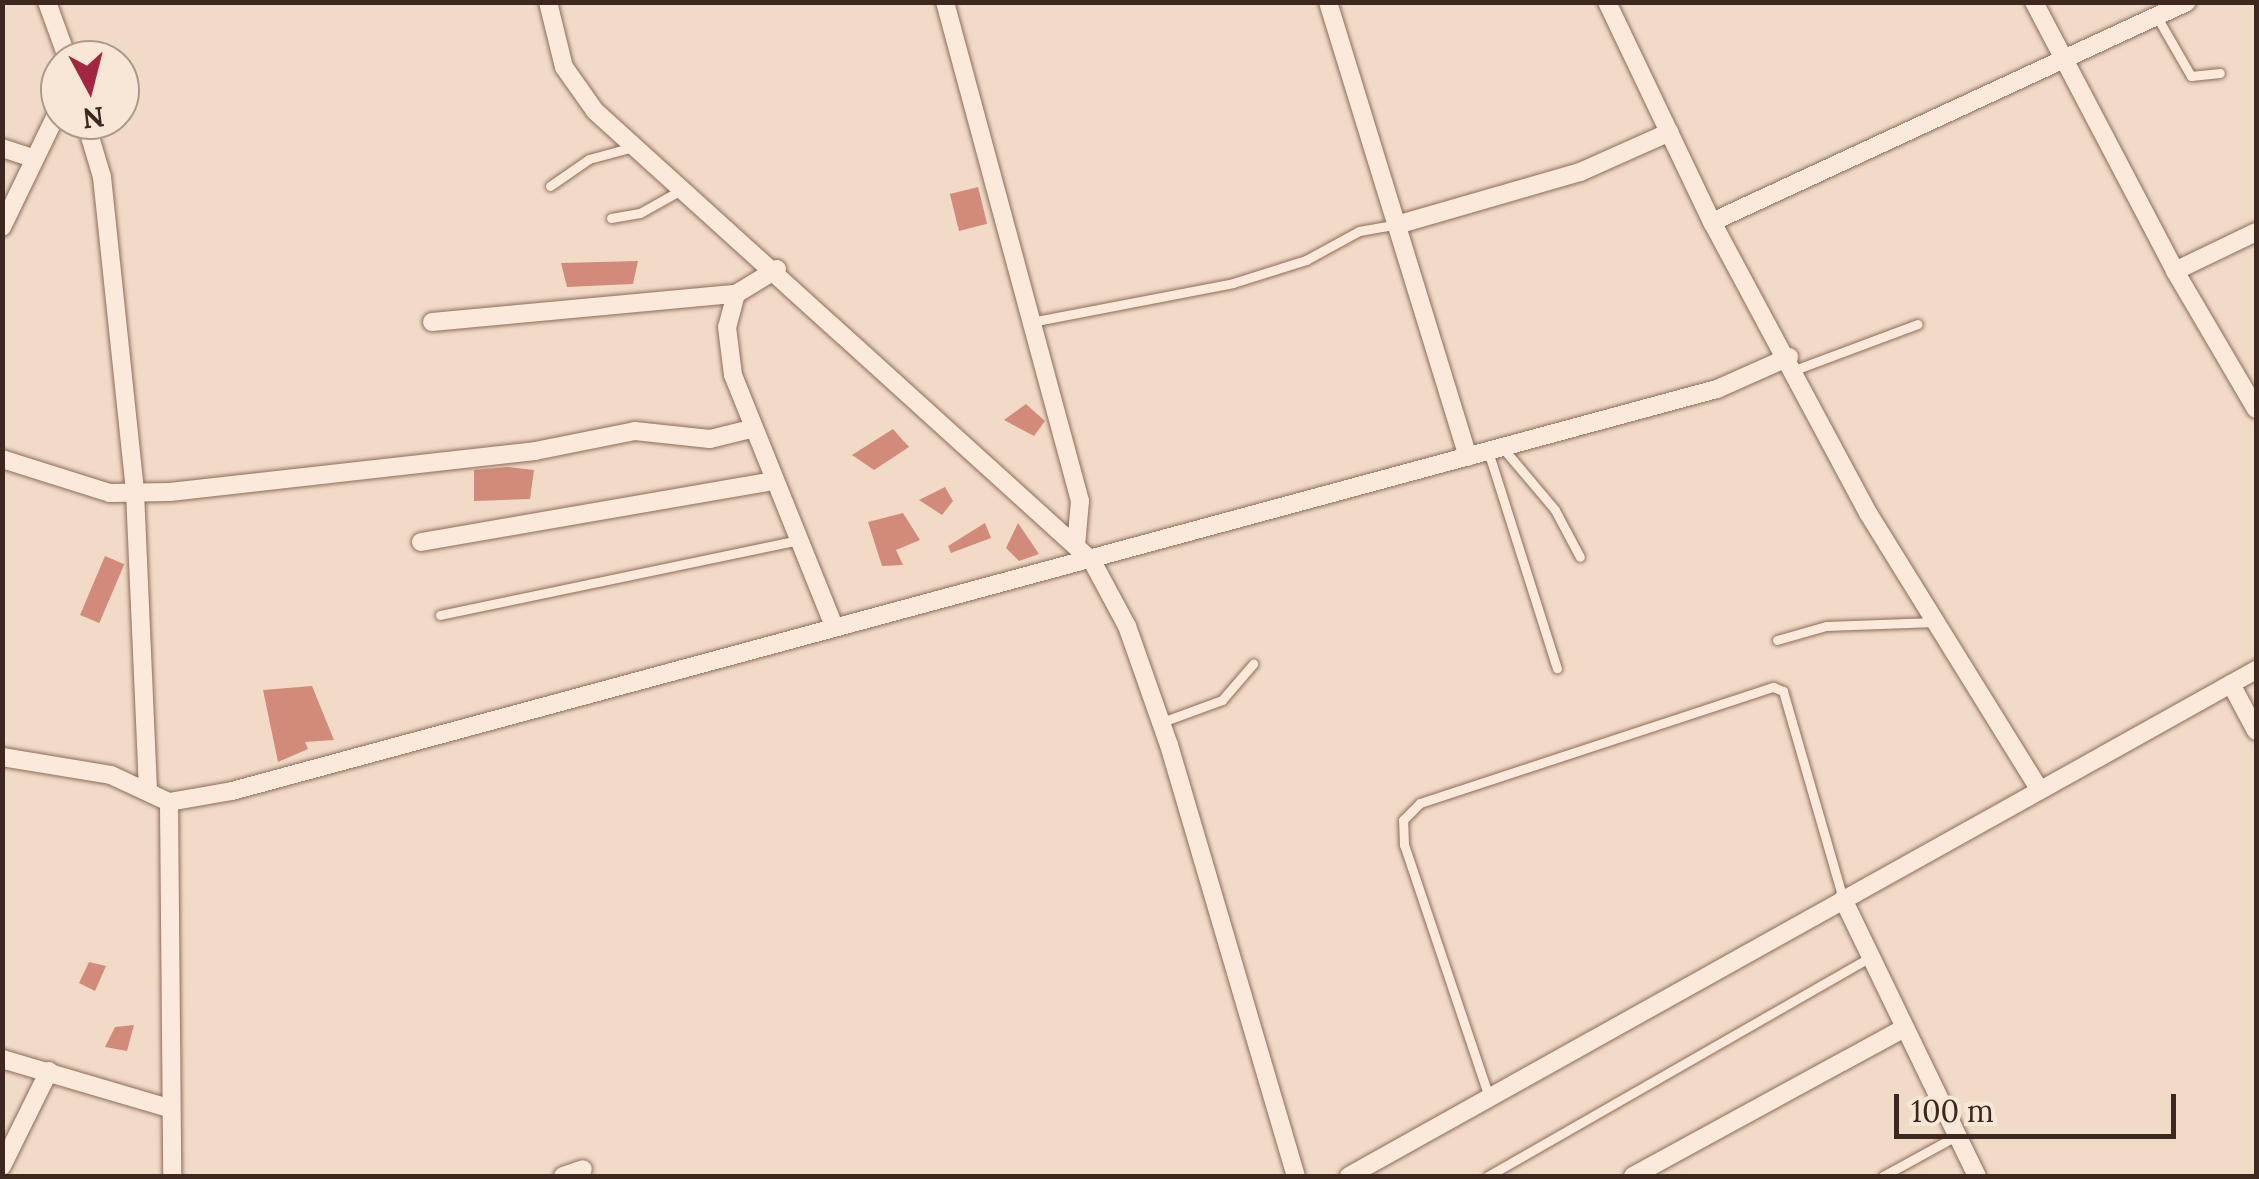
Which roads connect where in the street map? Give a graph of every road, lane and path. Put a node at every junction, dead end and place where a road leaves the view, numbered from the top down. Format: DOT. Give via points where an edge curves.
graph roads {
  1 [pos="47,2"];
  2 [pos="548,2"];
  3 [pos="1328,2"];
  4 [pos="1608,2"];
  5 [pos="2034,2"];
  6 [pos="2187,2"];
  7 [pos="950,4"];
  8 [pos="2157,17"];
  9 [pos="61,40"];
  10 [pos="2063,58"];
  11 [pos="2220,74"];
  12 [pos="1670,132"];
  13 [pos="43,140"];
  14 [pos="91,140"];
  15 [pos="635,146"];
  16 [pos="2,148"];
  17 [pos="33,158"];
  18 [pos="550,186"];
  19 [pos="684,188"];
  20 [pos="612,218"];
  21 [pos="1712,222"];
  22 [pos="1400,224"];
  23 [pos="2,227"];
  24 [pos="2255,235"];
  25 [pos="777,270"];
  26 [pos="2175,270"];
  27 [pos="736,294"];
  28 [pos="432,322"];
  29 [pos="1031,322"];
  30 [pos="1918,324"];
  31 [pos="1791,364"];
  32 [pos="2256,408"];
  33 [pos="752,429"];
  34 [pos="1495,449"];
  35 [pos="1468,458"];
  36 [pos="2,460"];
  37 [pos="773,481"];
  38 [pos="135,492"];
  39 [pos="798,540"];
  40 [pos="422,542"];
  41 [pos="1076,546"];
  42 [pos="1580,557"];
  43 [pos="1092,561"];
  44 [pos="440,615"];
  45 [pos="1938,622"];
  46 [pos="833,624"];
  47 [pos="1777,640"];
  48 [pos="1253,664"];
  49 [pos="1557,668"];
  50 [pos="2256,670"];
  51 [pos="2231,684"];
  52 [pos="1162,722"];
  53 [pos="2256,731"];
  54 [pos="2,756"];
  55 [pos="148,788"];
  56 [pos="2040,790"];
  57 [pos="168,802"];
  58 [pos="1843,900"];
  59 [pos="1870,956"];
  60 [pos="1901,1030"];
  61 [pos="2,1059"];
  62 [pos="48,1071"];
  63 [pos="1489,1097"];
  64 [pos="169,1108"];
  65 [pos="1956,1136"];
  66 [pos="2,1166"];
  67 [pos="582,1170"];
  68 [pos="172,1176"];
  69 [pos="562,1176"];
  70 [pos="1296,1176"];
  71 [pos="1349,1176"];
  72 [pos="1488,1176"];
  73 [pos="1633,1176"];
  74 [pos="1883,1176"];
  75 [pos="1976,1176"];
  1 -- 9 [label="street"];
  2 -- 15 [label="street" via="554,41 578,90"];
  3 -- 22 [label="street"];
  4 -- 12 [label="street"];
  5 -- 10 [label="street"];
  6 -- 8 [label="street"];
  7 -- 29 [label="street"];
  8 -- 10 [label="street"];
  8 -- 11 [label="lane" via="2191,76"];
  10 -- 21 [label="street"];
  10 -- 26 [label="street"];
  12 -- 21 [label="street"];
  12 -- 22 [label="street" via="1580,172"];
  13 -- 17 [label="street"];
  14 -- 38 [label="street" via="102,177"];
  15 -- 18 [label="lane" via="589,159"];
  15 -- 19 [label="street"];
  16 -- 17 [label="street"];
  17 -- 23 [label="street"];
  19 -- 20 [label="lane" via="640,213"];
  19 -- 25 [label="street"];
  21 -- 31 [label="street"];
  22 -- 29 [label="lane" via="1359,232 1306,260 1233,284"];
  22 -- 35 [label="street"];
  24 -- 26 [label="street"];
  25 -- 27 [label="street"];
  25 -- 41 [label="street"];
  26 -- 32 [label="street"];
  27 -- 28 [label="street"];
  27 -- 33 [label="street" via="728,346"];
  29 -- 41 [label="street" via="1080,501"];
  30 -- 31 [label="lane"];
  31 -- 34 [label="street"];
  31 -- 45 [label="street" via="1868,512"];
  33 -- 37 [label="street"];
  33 -- 38 [label="street" via="710,439 635,431 535,450"];
  34 -- 35 [label="street"];
  34 -- 42 [label="lane" via="1555,510"];
  34 -- 49 [label="lane"];
  35 -- 43 [label="street"];
  36 -- 38 [label="street" via="87,488"];
  37 -- 39 [label="street"];
  37 -- 40 [label="street"];
  38 -- 55 [label="street"];
  39 -- 44 [label="lane"];
  39 -- 46 [label="street"];
  41 -- 43 [label="street"];
  43 -- 46 [label="street"];
  43 -- 52 [label="street" via="1127,626"];
  45 -- 47 [label="lane" via="1826,626"];
  45 -- 56 [label="street"];
  46 -- 57 [label="street" via="232,791"];
  48 -- 52 [label="lane" via="1222,700"];
  50 -- 51 [label="street"];
  51 -- 53 [label="street"];
  51 -- 56 [label="street"];
  52 -- 70 [label="street"];
  54 -- 55 [label="street"];
  55 -- 57 [label="street"];
  56 -- 58 [label="street"];
  57 -- 64 [label="street"];
  58 -- 59 [label="street"];
  58 -- 63 [label="street"];
  58 -- 63 [label="lane" via="1784,691 1773,686 1420,803 1404,820 1404,845"];
  59 -- 60 [label="street"];
  59 -- 72 [label="lane"];
  60 -- 65 [label="street"];
  60 -- 73 [label="street"];
  61 -- 62 [label="street"];
  62 -- 64 [label="street"];
  62 -- 66 [label="street"];
  63 -- 71 [label="street"];
  64 -- 68 [label="street"];
  65 -- 74 [label="lane"];
  65 -- 75 [label="street"];
  67 -- 69 [label="street"];
}
